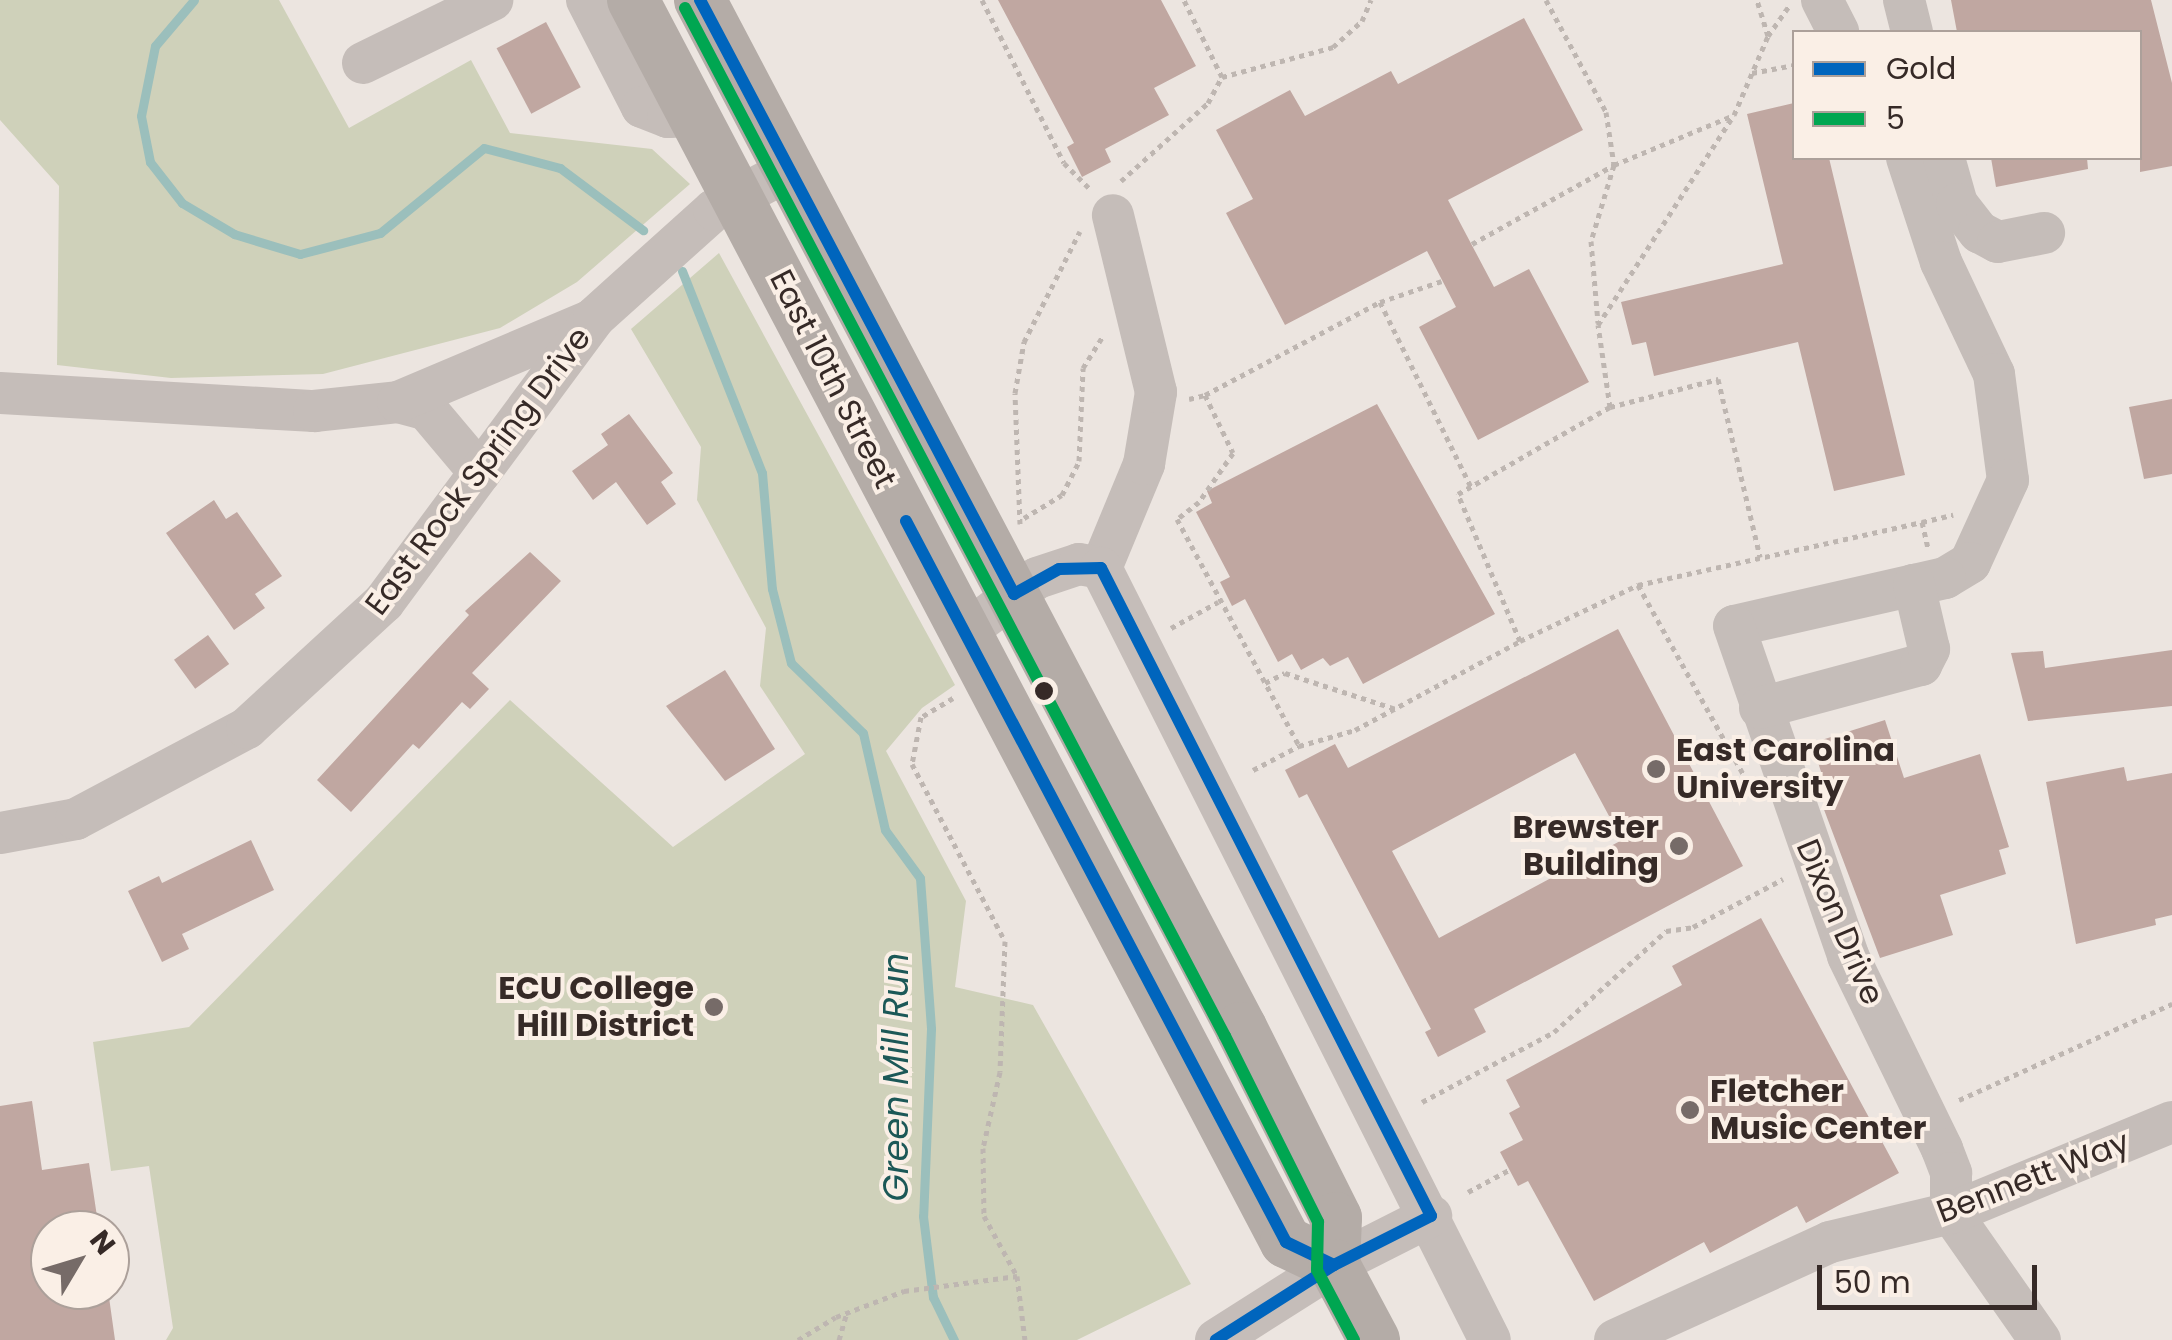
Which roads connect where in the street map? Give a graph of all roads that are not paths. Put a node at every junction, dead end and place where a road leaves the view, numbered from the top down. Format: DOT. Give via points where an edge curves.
graph roads {
  1 [pos="492,0"];
  2 [pos="700,0"];
  3 [pos="1822,0"];
  4 [pos="1904,0"];
  5 [pos="606,2"];
  6 [pos="1837,30"];
  7 [pos="1912,30"];
  8 [pos="363,63"];
  9 [pos="1908,160"];
  10 [pos="1945,160"];
  11 [pos="789,170"];
  12 [pos="740,198"];
  13 [pos="1106,204"];
  14 [pos="2044,233"];
  15 [pos="594,318"];
  16 [pos="0,393"];
  17 [pos="398,402"];
  18 [pos="480,473"];
  19 [pos="1102,568"];
  20 [pos="1927,582"];
  21 [pos="1014,594"];
  22 [pos="964,632"];
  23 [pos="1760,708"];
  24 [pos="0,832"];
  25 [pos="2172,1122"];
  26 [pos="1951,1214"];
  27 [pos="1431,1216"];
  28 [pos="1334,1265"];
  29 [pos="1216,1340"];
  30 [pos="1374,1340"];
  31 [pos="1490,1340"];
  32 [pos="1615,1340"];
  33 [pos="2040,1340"];
  1 -- 8 [label="street"];
  2 -- 11 [label="main road, East 10th Street"];
  3 -- 6 [label="street"];
  4 -- 7 [label="street"];
  5 -- 12 [label="main road, East 10th Street" via="696,116"];
  9 -- 20 [label="street" via="1942,262 1994,374 2008,480 1970,564"];
  10 -- 14 [label="street" via="1957,204 1979,232 1998,242"];
  11 -- 12 [label="street, East Rock Spring Drive"];
  11 -- 21 [label="main road, East 10th Street"];
  12 -- 15 [label="street, East Rock Spring Drive" via="714,210"];
  12 -- 22 [label="main road, East 10th Street"];
  13 -- 19 [label="street" via="1133,285 1156,392 1144,464"];
  15 -- 17 [label="street"];
  15 -- 18 [label="street, East Rock Spring Drive"];
  16 -- 17 [label="street" via="314,411"];
  17 -- 18 [label="street" via="427,410"];
  18 -- 24 [label="street, East Rock Spring Drive" via="384,602 247,728 76,819"];
  19 -- 21 [label="street" via="1059,569"];
  19 -- 27 [label="street"];
  20 -- 23 [label="street" via="1930,649 1921,665"];
  20 -- 23 [label="street, Dixon Drive" via="1734,626"];
  21 -- 22 [label="street"];
  21 -- 28 [label="main road, East 10th Street" via="1336,1218"];
  22 -- 28 [label="main road, East 10th Street" via="1286,1242"];
  23 -- 26 [label="street, Dixon Drive" via="1848,956 1942,1149"];
  25 -- 26 [label="street, Bennett Way"];
  26 -- 32 [label="street, Bennett Way" via="1830,1242"];
  26 -- 33 [label="street"];
  27 -- 28 [label="street"];
  27 -- 31 [label="street"];
  28 -- 29 [label="street"];
  28 -- 30 [label="main road, East 10th Street"];
}
